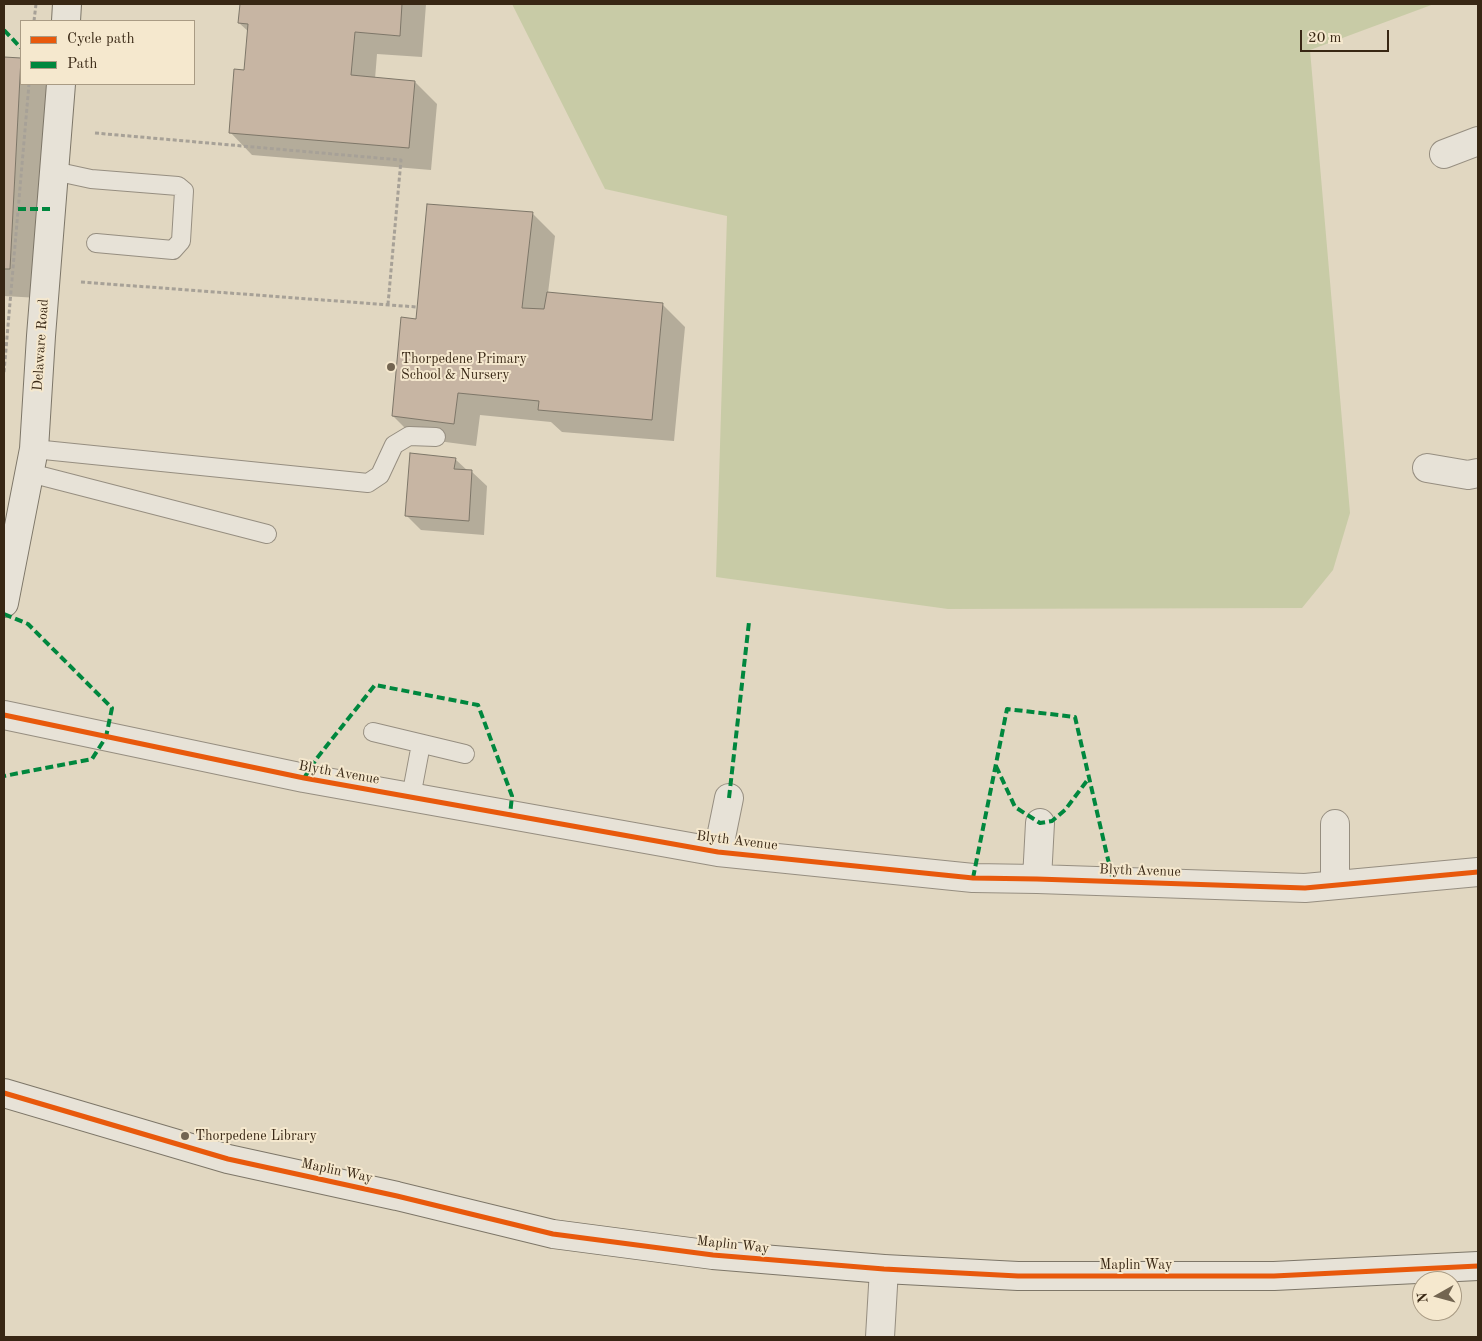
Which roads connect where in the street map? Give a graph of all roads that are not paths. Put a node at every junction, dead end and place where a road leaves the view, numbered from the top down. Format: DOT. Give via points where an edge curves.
graph roads {
  1 [pos="67,4"];
  2 [pos="66,20"];
  3 [pos="61,85"];
  4 [pos="1478,141"];
  5 [pos="1444,154"];
  6 [pos="54,171"];
  7 [pos="96,243"];
  8 [pos="436,437"];
  9 [pos="32,461"];
  10 [pos="1427,468"];
  11 [pos="1471,480"];
  12 [pos="267,534"];
  13 [pos="4,603"];
  14 [pos="4,715"];
  15 [pos="373,732"];
  16 [pos="421,744"];
  17 [pos="464,754"];
  18 [pos="411,797"];
  19 [pos="729,798"];
  20 [pos="1040,823"];
  21 [pos="1335,824"];
  22 [pos="718,852"];
  23 [pos="1478,872"];
  24 [pos="1037,879"];
  25 [pos="1335,885"];
  26 [pos="4,1093"];
  27 [pos="1478,1266"];
  28 [pos="884,1270"];
  29 [pos="880,1337"];
  1 -- 2 [label="street"];
  3 -- 6 [label="street, Delaware Road"];
  4 -- 5 [label="street"];
  6 -- 7 [label="lane" via="91,179 178,186 184,191 181,241 172,250"];
  6 -- 9 [label="street, Delaware Road"];
  8 -- 9 [label="lane" via="409,436 394,445 380,475 368,483"];
  9 -- 12 [label="lane"];
  9 -- 13 [label="street, Delaware Road"];
  10 -- 11 [label="street"];
  14 -- 18 [label="street, Blyth Avenue" via="304,778"];
  15 -- 16 [label="lane"];
  16 -- 17 [label="lane"];
  16 -- 18 [label="lane"];
  18 -- 22 [label="street, Blyth Avenue"];
  19 -- 22 [label="street"];
  20 -- 24 [label="street"];
  21 -- 25 [label="street"];
  22 -- 24 [label="street, Blyth Avenue" via="973,878"];
  23 -- 25 [label="street, Blyth Avenue"];
  24 -- 25 [label="street, Blyth Avenue" via="1305,888"];
  26 -- 28 [label="street, Maplin Way" via="228,1159 553,1234 713,1255"];
  27 -- 28 [label="street, Maplin Way" via="1274,1276 1144,1277"];
  28 -- 29 [label="street"];
}
